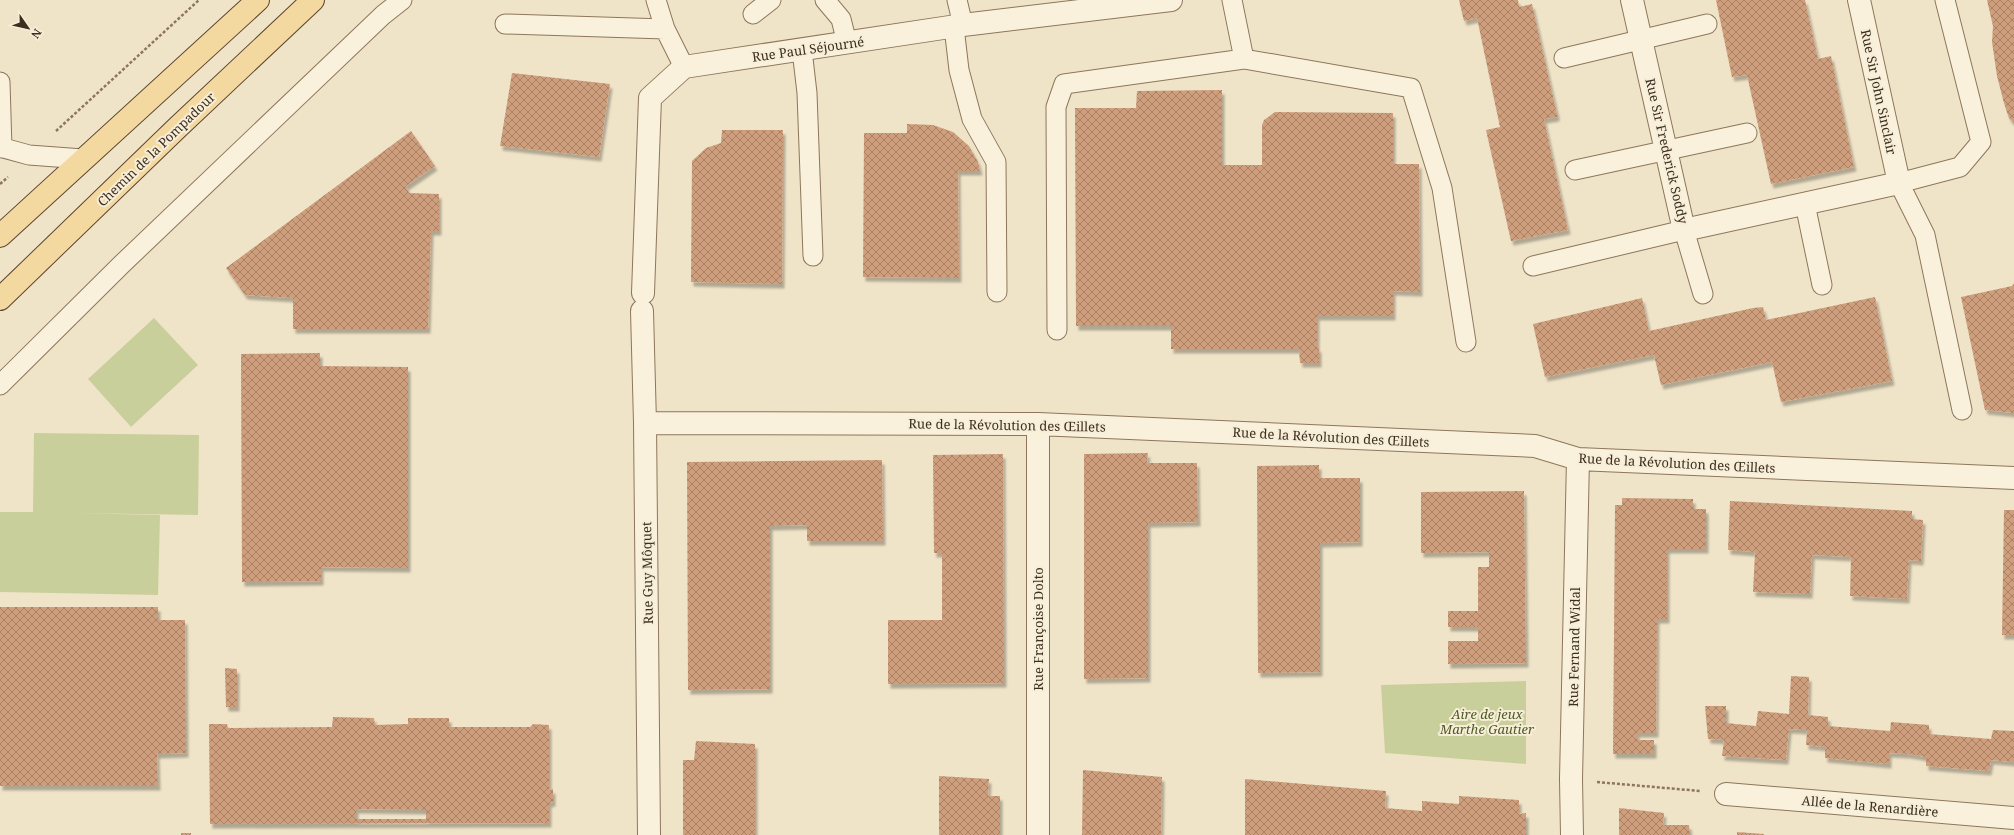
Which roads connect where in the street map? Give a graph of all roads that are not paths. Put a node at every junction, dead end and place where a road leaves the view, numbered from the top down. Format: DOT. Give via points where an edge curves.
graph roads {
  1 [pos="258,0"];
  2 [pos="313,0"];
  3 [pos="402,0"];
  4 [pos="656,0"];
  5 [pos="772,0"];
  6 [pos="825,0"];
  7 [pos="957,0"];
  8 [pos="1170,0"];
  9 [pos="1232,0"];
  10 [pos="1632,0"];
  11 [pos="1859,0"];
  12 [pos="1945,0"];
  13 [pos="1077,6"];
  14 [pos="753,14"];
  15 [pos="505,24"];
  16 [pos="1707,24"];
  17 [pos="958,26"];
  18 [pos="665,29"];
  19 [pos="1641,40"];
  20 [pos="847,43"];
  21 [pos="802,50"];
  22 [pos="1564,58"];
  23 [pos="1244,59"];
  24 [pos="684,67"];
  25 [pos="0,82"];
  26 [pos="1747,133"];
  27 [pos="1,147"];
  28 [pos="1666,151"];
  29 [pos="83,159"];
  30 [pos="1576,170"];
  31 [pos="1899,183"];
  32 [pos="1805,204"];
  33 [pos="1684,230"];
  34 [pos="0,236"];
  35 [pos="813,256"];
  36 [pos="1533,266"];
  37 [pos="1822,285"];
  38 [pos="997,292"];
  39 [pos="1703,294"];
  40 [pos="0,299"];
  41 [pos="1057,330"];
  42 [pos="1466,342"];
  43 [pos="0,385"];
  44 [pos="1962,410"];
  45 [pos="645,423"];
  46 [pos="1038,424"];
  47 [pos="1578,459"];
  48 [pos="2014,478"];
  49 [pos="1726,794"];
  50 [pos="2014,818"];
  51 [pos="649,835"];
  52 [pos="1038,835"];
  53 [pos="1572,835"];
  1 -- 29 [label="main road"];
  2 -- 40 [label="main road, Chemin de la Pompadour"];
  3 -- 43 [label="lane" via="156,232"];
  4 -- 18 [label="lane"];
  5 -- 14 [label="lane"];
  6 -- 20 [label="lane" via="841,19"];
  7 -- 17 [label="lane"];
  8 -- 13 [label="street, Rue Paul Séjourné"];
  9 -- 23 [label="lane"];
  10 -- 19 [label="street, Rue Sir Frederick Soddy"];
  11 -- 31 [label="street, Rue Sir John Sinclair"];
  12 -- 31 [label="lane" via="1981,142 1960,167"];
  13 -- 17 [label="street, Rue Paul Séjourné"];
  15 -- 18 [label="lane"];
  16 -- 19 [label="lane"];
  17 -- 20 [label="street, Rue Paul Séjourné"];
  17 -- 38 [label="lane" via="959,70 972,119 996,162"];
  18 -- 24 [label="lane"];
  19 -- 22 [label="lane"];
  19 -- 28 [label="street, Rue Sir Frederick Soddy"];
  20 -- 21 [label="street, Rue Paul Séjourné"];
  21 -- 24 [label="street, Rue Paul Séjourné"];
  21 -- 35 [label="lane"];
  23 -- 41 [label="lane" via="1064,84 1056,107"];
  23 -- 42 [label="lane" via="1411,88 1442,188"];
  24 -- 45 [label="street, Rue Guy Môquet" via="650,98 643,302"];
  25 -- 27 [label="lane"];
  26 -- 28 [label="lane"];
  27 -- 29 [label="lane" via="29,156"];
  28 -- 30 [label="lane"];
  28 -- 33 [label="street, Rue Sir Frederick Soddy"];
  29 -- 34 [label="main road"];
  31 -- 32 [label="street, Rue Sir Frederick Soddy"];
  31 -- 44 [label="lane" via="1924,235"];
  32 -- 33 [label="street, Rue Sir Frederick Soddy"];
  32 -- 37 [label="lane"];
  33 -- 36 [label="lane"];
  33 -- 39 [label="lane"];
  45 -- 46 [label="street, Rue de la Révolution des Œillets"];
  45 -- 51 [label="street, Rue Guy Môquet"];
  46 -- 47 [label="street, Rue de la Révolution des Œillets" via="1535,446"];
  46 -- 52 [label="street, Rue Françoise Dolto"];
  47 -- 48 [label="street, Rue de la Révolution des Œillets"];
  47 -- 53 [label="street, Rue Fernand Widal"];
  49 -- 50 [label="street, Allée de la Renardière"];
}
